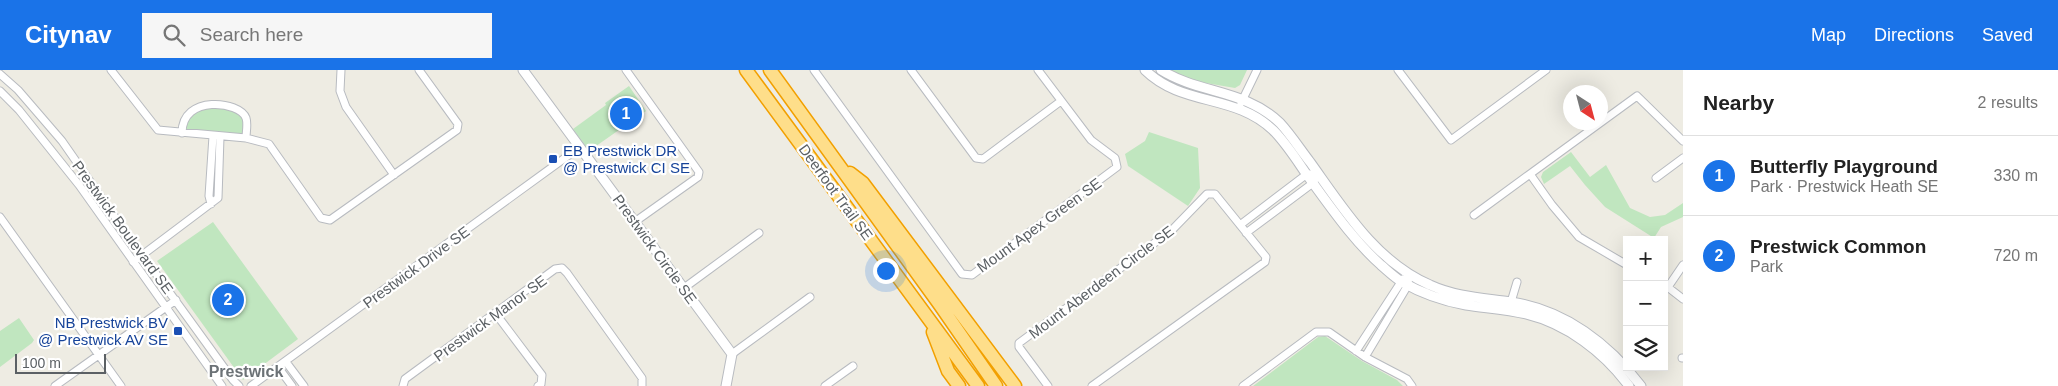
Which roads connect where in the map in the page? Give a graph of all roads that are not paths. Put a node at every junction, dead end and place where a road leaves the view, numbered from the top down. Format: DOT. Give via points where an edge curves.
graph roads {
  1 [pos="111,70"];
  2 [pos="341,70"];
  3 [pos="419,70"];
  4 [pos="523,70"];
  5 [pos="626,70"];
  6 [pos="746,70"];
  7 [pos="770,70"];
  8 [pos="814,70"];
  9 [pos="912,70"];
  10 [pos="1038,70"];
  11 [pos="1145,70"];
  12 [pos="1160,70"];
  13 [pos="1258,70"];
  14 [pos="1398,70"];
  15 [pos="1546,70"];
  16 [pos="0,74"];
  17 [pos="0,91"];
  18 [pos="1243,99"];
  19 [pos="1062,101"];
  20 [pos="1239,108"];
  21 [pos="182,133"];
  22 [pos="217,137"];
  23 [pos="246,138"];
  24 [pos="1683,141"];
  25 [pos="580,147"];
  26 [pos="1683,158"];
  27 [pos="835,160"];
  28 [pos="1307,174"];
  29 [pos="1318,174"];
  30 [pos="1530,174"];
  31 [pos="394,175"];
  32 [pos="1656,178"];
  33 [pos="1313,183"];
  34 [pos="1474,216"];
  35 [pos="0,217"];
  36 [pos="636,221"];
  37 [pos="1240,224"];
  38 [pos="759,233"];
  39 [pos="1246,233"];
  40 [pos="142,254"];
  41 [pos="133,262"];
  42 [pos="1623,263"];
  43 [pos="1683,265"];
  44 [pos="1409,274"];
  45 [pos="1517,282"];
  46 [pos="1404,283"];
  47 [pos="1668,284"];
  48 [pos="684,288"];
  49 [pos="1668,288"];
  50 [pos="810,297"];
  51 [pos="1683,299"];
  52 [pos="176,300"];
  53 [pos="1511,302"];
  54 [pos="165,307"];
  55 [pos="496,314"];
  56 [pos="925,314"];
  57 [pos="1356,351"];
  58 [pos="732,354"];
  59 [pos="99,355"];
  60 [pos="1365,357"];
  61 [pos="286,362"];
  62 [pos="853,366"];
  63 [pos="278,367"];
  64 [pos="56,386"];
  65 [pos="121,386"];
  66 [pos="222,386"];
  67 [pos="239,386"];
  68 [pos="251,386"];
  69 [pos="292,386"];
  70 [pos="304,386"];
  71 [pos="403,386"];
  72 [pos="538,386"];
  73 [pos="642,386"];
  74 [pos="726,386"];
  75 [pos="826,386"];
  76 [pos="959,386"];
  77 [pos="978,386"];
  78 [pos="996,386"];
  79 [pos="1015,386"];
  80 [pos="1048,386"];
  81 [pos="1092,386"];
  82 [pos="1243,386"];
  83 [pos="1412,386"];
  84 [pos="1629,386"];
  85 [pos="1642,386"];
  1 -- 21 [label="street" via="158,130"];
  2 -- 31 [label="street" via="340,91 346,107"];
  3 -- 31 [label="street" via="458,124 457,130"];
  4 -- 25 [label="street, Prestwick Circle SE"];
  5 -- 36 [label="street" via="699,172 698,177"];
  6 -- 56 [label="highway, Deerfoot Trail SE"];
  7 -- 27 [label="highway, Deerfoot Trail SE"];
  8 -- 19 [label="street, Mount Apex Green SE" via="962,274 972,275 1118,167 1115,158 1091,140"];
  9 -- 19 [label="street" via="976,158 983,159"];
  10 -- 19 [label="street, Mount Apex Green SE"];
  11 -- 20 [label="street" via="1168,88"];
  12 -- 18 [label="street" via="1188,84"];
  13 -- 18 [label="street"];
  14 -- 15 [label="street" via="1451,140"];
  16 -- 40 [label="street, Prestwick Boulevard SE" via="62,141"];
  17 -- 41 [label="street, Prestwick Boulevard SE" via="47,143"];
  18 -- 20 [label="street"];
  18 -- 29 [label="street" via="1280,123"];
  20 -- 28 [label="street" via="1272,129"];
  21 -- 22 [label="street"];
  21 -- 23 [label="street" via="184,117 190,111 212,104 243,113"];
  22 -- 23 [label="street"];
  22 -- 40 [label="street" via="209,196 211,204"];
  23 -- 31 [label="street" via="269,144 321,218 330,220"];
  24 -- 30 [label="street" via="1638,96"];
  25 -- 36 [label="street, Prestwick Circle SE"];
  25 -- 61 [label="street, Prestwick Drive SE"];
  26 -- 32 [label="street"];
  27 -- 78 [label="highway, Deerfoot Trail SE"];
  27 -- 79 [label="highway" via="863,183"];
  28 -- 29 [label="street"];
  28 -- 33 [label="street"];
  28 -- 37 [label="street"];
  29 -- 33 [label="street"];
  29 -- 44 [label="street" via="1376,248"];
  30 -- 34 [label="street"];
  30 -- 42 [label="street" via="1579,237"];
  33 -- 39 [label="street"];
  33 -- 46 [label="street" via="1369,254"];
  35 -- 59 [label="street"];
  36 -- 48 [label="street, Prestwick Circle SE"];
  37 -- 39 [label="street, Mount Aberdeen Circle SE"];
  37 -- 80 [label="street, Mount Aberdeen Circle SE" via="1215,194 1207,194 1172,230 1019,343"];
  38 -- 48 [label="street"];
  39 -- 81 [label="street, Mount Aberdeen Circle SE" via="1266,257 1265,262"];
  40 -- 41 [label="street"];
  40 -- 52 [label="street, Prestwick Boulevard SE"];
  41 -- 54 [label="street, Prestwick Boulevard SE"];
  43 -- 47 [label="street"];
  44 -- 46 [label="street"];
  44 -- 53 [label="street" via="1443,290 1484,300"];
  45 -- 53 [label="street"];
  46 -- 57 [label="street"];
  46 -- 60 [label="street"];
  46 -- 84 [label="street" via="1463,304 1525,313 1549,322 1604,357"];
  48 -- 58 [label="street, Prestwick Circle SE"];
  49 -- 51 [label="street"];
  50 -- 58 [label="street"];
  52 -- 54 [label="street"];
  52 -- 67 [label="street, Prestwick Boulevard SE"];
  53 -- 85 [label="street" via="1533,307 1574,324 1611,351"];
  54 -- 59 [label="street"];
  54 -- 66 [label="street, Prestwick Boulevard SE"];
  55 -- 71 [label="street, Prestwick Manor SE" via="405,379"];
  55 -- 72 [label="street" via="542,375"];
  55 -- 73 [label="street, Prestwick Manor SE" via="556,269 562,268 642,378"];
  56 -- 76 [label="highway" via="948,371"];
  56 -- 77 [label="highway, Deerfoot Trail SE"];
  57 -- 60 [label="street"];
  57 -- 82 [label="street" via="1329,332 1316,332"];
  58 -- 74 [label="street"];
  59 -- 64 [label="street"];
  59 -- 65 [label="street"];
  60 -- 83 [label="street" via="1407,379"];
  61 -- 63 [label="street, Prestwick Drive SE"];
  61 -- 70 [label="street"];
  62 -- 75 [label="street"];
  63 -- 68 [label="street, Prestwick Drive SE"];
  63 -- 69 [label="street"];
}
